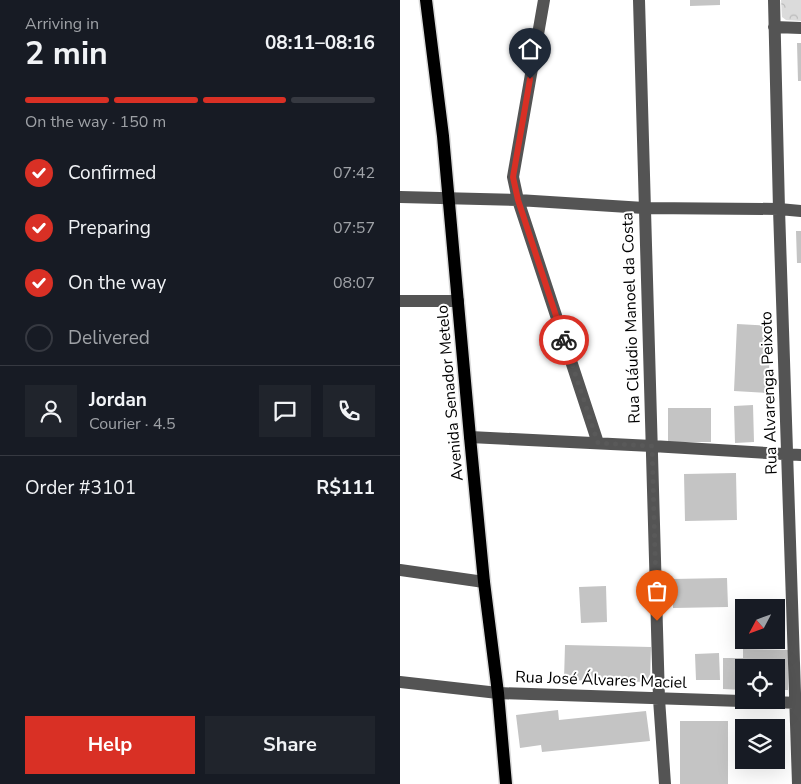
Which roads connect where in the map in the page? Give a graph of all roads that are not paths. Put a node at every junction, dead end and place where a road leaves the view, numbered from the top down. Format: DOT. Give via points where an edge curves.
graph roads {
  1 [pos="426,0"];
  2 [pos="544,0"];
  3 [pos="639,0"];
  4 [pos="774,0"];
  5 [pos="774,27"];
  6 [pos="801,28"];
  7 [pos="400,197"];
  8 [pos="449,198"];
  9 [pos="518,200"];
  10 [pos="644,208"];
  11 [pos="779,209"];
  12 [pos="801,210"];
  13 [pos="400,301"];
  14 [pos="458,301"];
  15 [pos="470,437"];
  16 [pos="598,443"];
  17 [pos="652,446"];
  18 [pos="787,454"];
  19 [pos="801,455"];
  20 [pos="400,570"];
  21 [pos="484,582"];
  22 [pos="400,682"];
  23 [pos="498,693"];
  24 [pos="659,699"];
  25 [pos="798,702"];
  26 [pos="506,784"];
  27 [pos="665,784"];
  28 [pos="798,784"];
  1 -- 8 [label="main road, Avenida Senador Metelo"];
  2 -- 9 [label="street" via="513,177"];
  3 -- 10 [label="street, Rua Cláudio Manoel da Costa"];
  4 -- 5 [label="street, Rua Alvarenga Peixoto"];
  5 -- 6 [label="street"];
  5 -- 11 [label="street, Rua Alvarenga Peixoto"];
  7 -- 8 [label="street"];
  8 -- 9 [label="street"];
  8 -- 14 [label="main road, Avenida Senador Metelo"];
  9 -- 10 [label="street"];
  9 -- 16 [label="street"];
  10 -- 11 [label="street"];
  10 -- 17 [label="street, Rua Cláudio Manoel da Costa"];
  11 -- 12 [label="street"];
  11 -- 18 [label="street, Rua Alvarenga Peixoto"];
  13 -- 14 [label="street"];
  14 -- 15 [label="main road, Avenida Senador Metelo"];
  15 -- 16 [label="street"];
  15 -- 21 [label="main road, Avenida Senador Metelo"];
  16 -- 17 [label="street"];
  17 -- 18 [label="street"];
  17 -- 24 [label="street, Rua Cláudio Manoel da Costa"];
  18 -- 19 [label="street"];
  18 -- 25 [label="street, Rua Alvarenga Peixoto"];
  20 -- 21 [label="street"];
  21 -- 23 [label="main road, Avenida Senador Metelo"];
  22 -- 23 [label="street, Rua José Álvares Maciel"];
  23 -- 24 [label="street, Rua José Álvares Maciel"];
  23 -- 26 [label="main road, Avenida Senador Metelo"];
  24 -- 25 [label="street, Rua José Álvares Maciel"];
  24 -- 27 [label="street, Rua Cláudio Manoel da Costa"];
  25 -- 28 [label="street, Rua Alvarenga Peixoto"];
}
